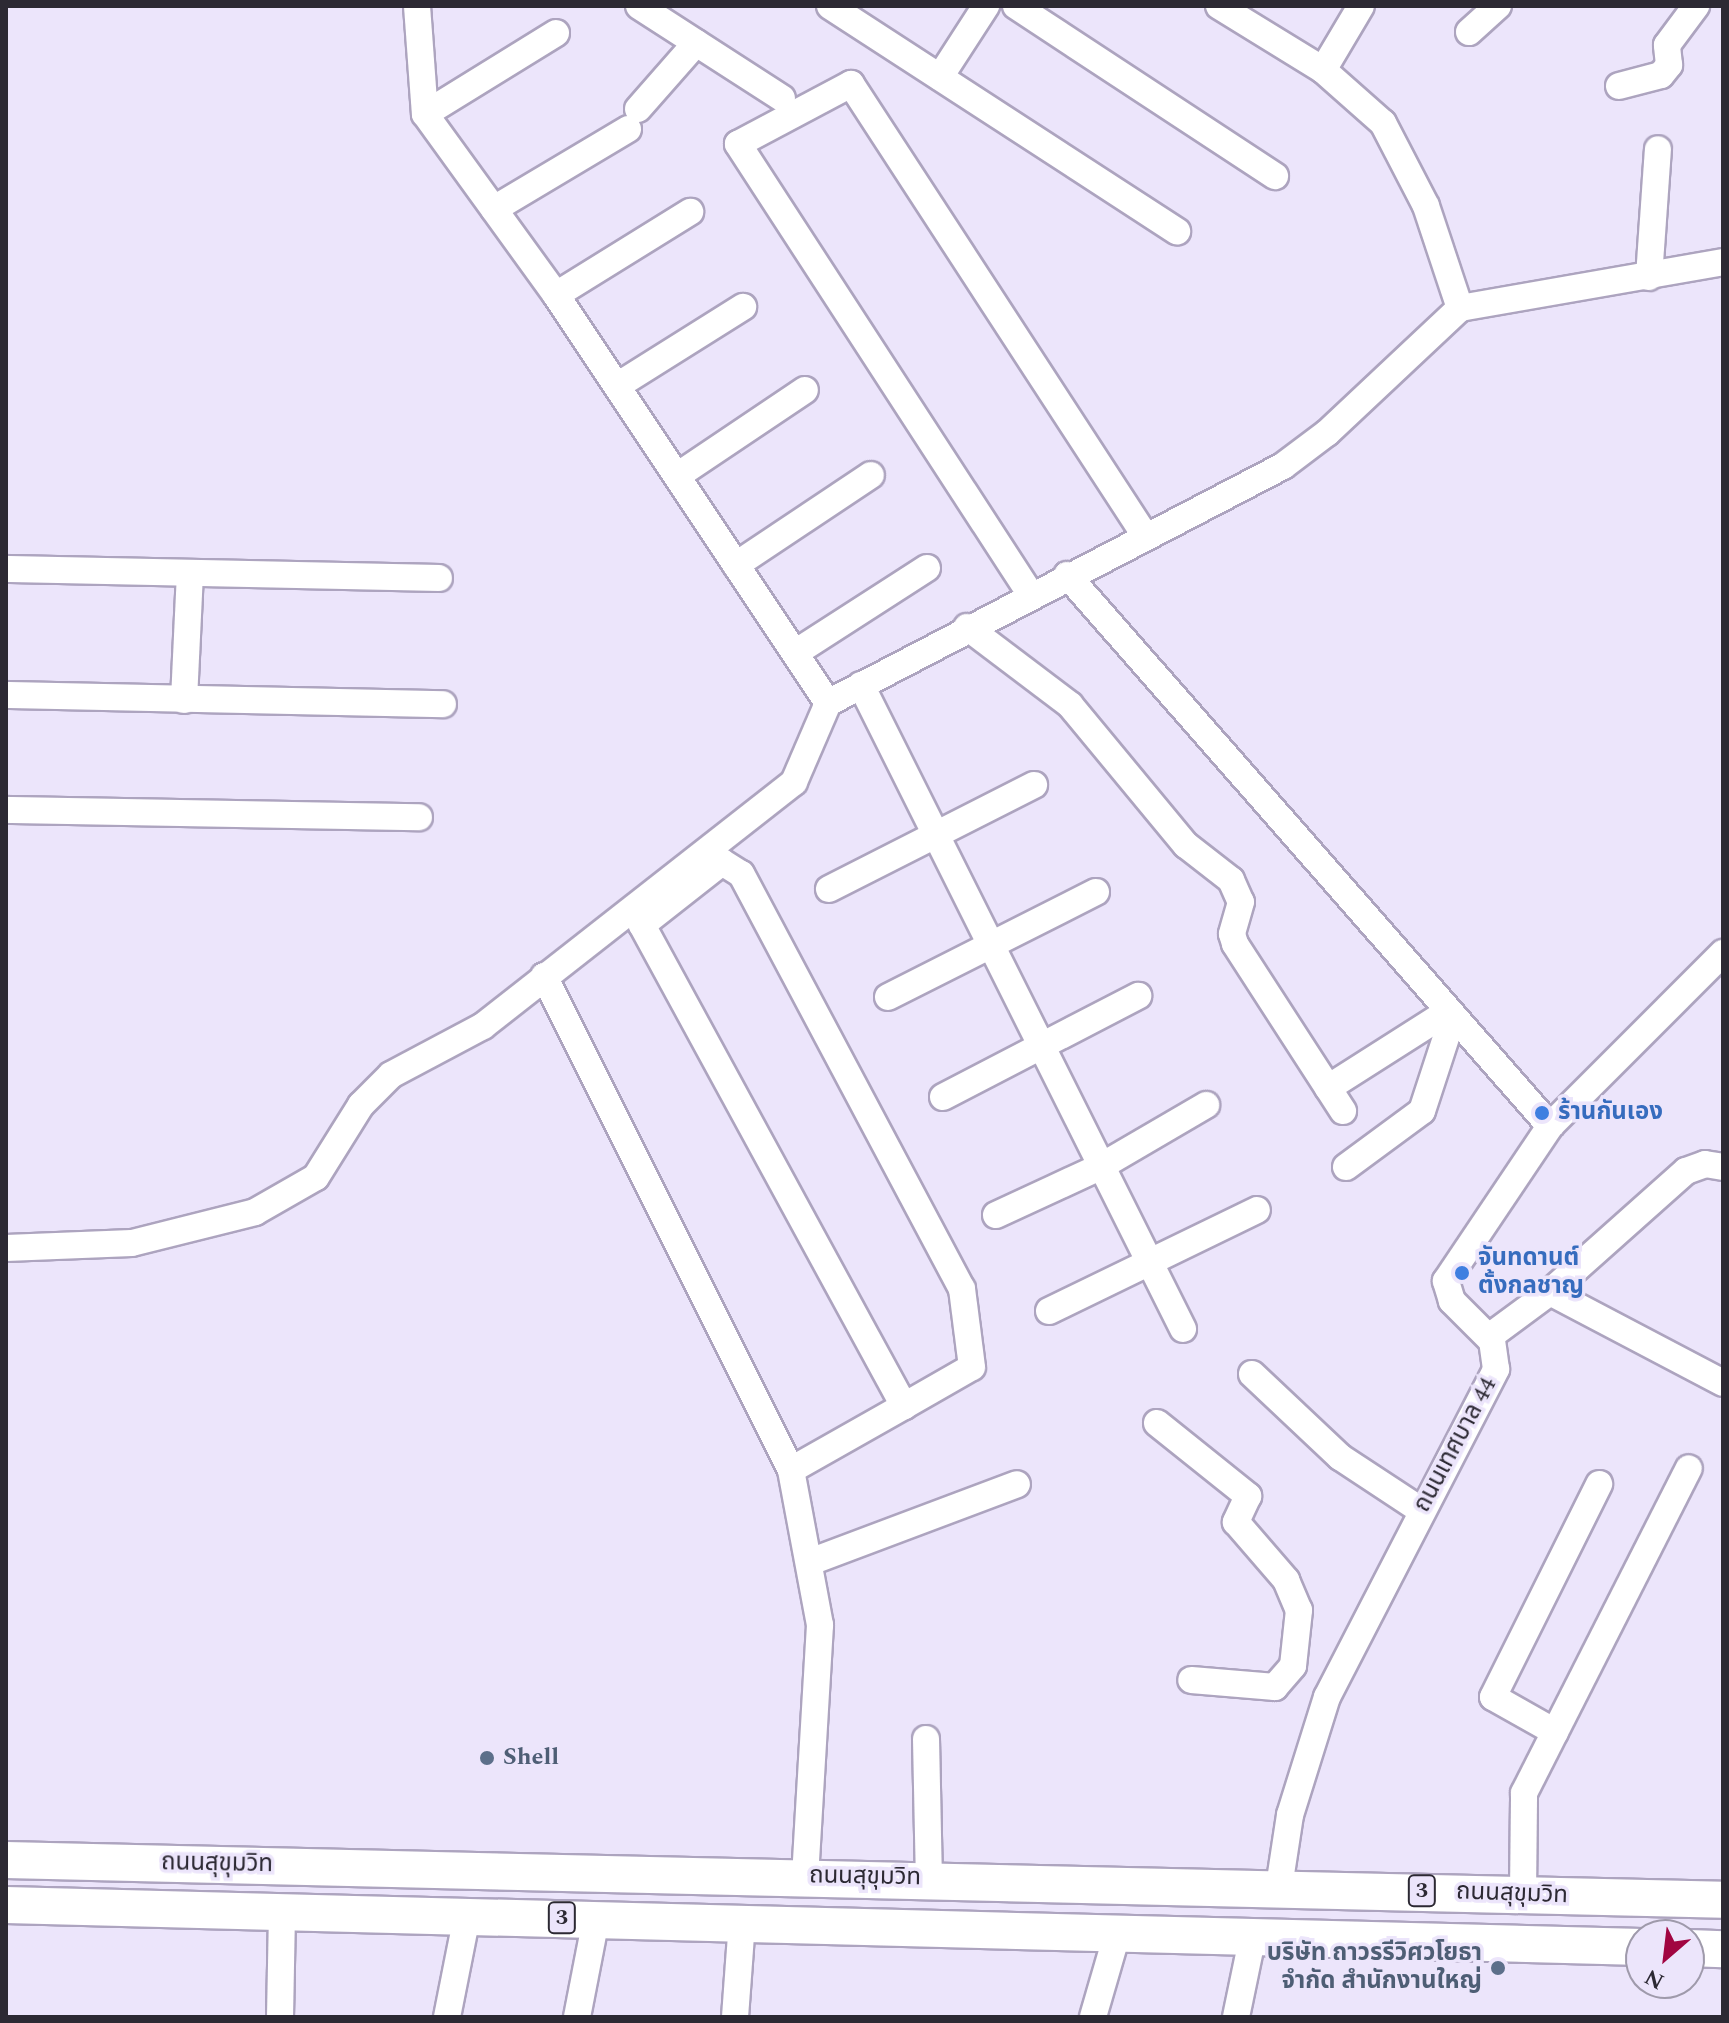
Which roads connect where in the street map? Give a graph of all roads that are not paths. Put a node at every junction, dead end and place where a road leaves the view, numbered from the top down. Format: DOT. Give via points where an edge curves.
graph roads {
  1 [pos="417,6"];
  2 [pos="639,6"];
  3 [pos="830,6"];
  4 [pos="986,6"];
  5 [pos="1016,6"];
  6 [pos="1219,6"];
  7 [pos="1361,6"];
  8 [pos="1498,6"];
  9 [pos="1696,6"];
  10 [pos="1469,32"];
  11 [pos="556,33"];
  12 [pos="696,43"];
  13 [pos="1323,70"];
  14 [pos="940,77"];
  15 [pos="1619,86"];
  16 [pos="782,98"];
  17 [pos="425,114"];
  18 [pos="1658,149"];
  19 [pos="1275,176"];
  20 [pos="494,209"];
  21 [pos="690,212"];
  22 [pos="1177,231"];
  23 [pos="1723,262"];
  24 [pos="1649,277"];
  25 [pos="556,295"];
  26 [pos="743,307"];
  27 [pos="1460,308"];
  28 [pos="617,386"];
  29 [pos="805,390"];
  30 [pos="871,475"];
  31 [pos="677,476"];
  32 [pos="1144,534"];
  33 [pos="736,565"];
  34 [pos="927,568"];
  35 [pos="6,569"];
  36 [pos="190,575"];
  37 [pos="1067,575"];
  38 [pos="439,578"];
  39 [pos="1031,595"];
  40 [pos="967,627"];
  41 [pos="795,653"];
  42 [pos="861,685"];
  43 [pos="6,695"];
  44 [pos="184,700"];
  45 [pos="828,703"];
  46 [pos="443,704"];
  47 [pos="1034,785"];
  48 [pos="6,810"];
  49 [pos="419,817"];
  50 [pos="934,833"];
  51 [pos="829,889"];
  52 [pos="1096,892"];
  53 [pos="990,946"];
  54 [pos="1723,953"];
  55 [pos="544,976"];
  56 [pos="1138,996"];
  57 [pos="888,997"];
  58 [pos="1451,1014"];
  59 [pos="1040,1047"];
  60 [pos="1328,1088"];
  61 [pos="943,1097"];
  62 [pos="1206,1105"];
  63 [pos="1343,1111"];
  64 [pos="1550,1126"];
  65 [pos="1100,1167"];
  66 [pos="1346,1167"];
  67 [pos="1723,1167"];
  68 [pos="1257,1210"];
  69 [pos="996,1215"];
  70 [pos="6,1248"];
  71 [pos="1148,1263"];
  72 [pos="1550,1292"];
  73 [pos="1049,1311"];
  74 [pos="1183,1329"];
  75 [pos="1489,1337"];
  76 [pos="1252,1374"];
  77 [pos="1723,1383"];
  78 [pos="904,1406"];
  79 [pos="1157,1423"];
  80 [pos="1689,1468"];
  81 [pos="791,1470"];
  82 [pos="1017,1484"];
  83 [pos="1599,1484"];
  84 [pos="1422,1511"];
  85 [pos="810,1562"];
  86 [pos="1293,1666"];
  87 [pos="1191,1680"];
  88 [pos="1327,1697"];
  89 [pos="1555,1732"];
  90 [pos="926,1739"];
  91 [pos="6,1860"];
  92 [pos="805,1876"];
  93 [pos="929,1878"];
  94 [pos="1279,1887"];
  95 [pos="1523,1894"];
  96 [pos="1723,1900"];
  97 [pos="6,1905"];
  98 [pos="282,1912"];
  99 [pos="467,1916"];
  100 [pos="596,1919"];
  101 [pos="742,1922"];
  102 [pos="1118,1931"];
  103 [pos="1253,1935"];
  104 [pos="1625,1947"];
  105 [pos="280,2017"];
  106 [pos="447,2017"];
  107 [pos="577,2017"];
  108 [pos="735,2017"];
  109 [pos="1093,2017"];
  110 [pos="1236,2017"];
  1 -- 17 [label="street"];
  2 -- 12 [label="street"];
  3 -- 14 [label="street"];
  4 -- 14 [label="street"];
  5 -- 19 [label="street"];
  6 -- 13 [label="street"];
  7 -- 13 [label="street"];
  8 -- 10 [label="street"];
  9 -- 15 [label="street" via="1667,45 1669,65 1661,75"];
  11 -- 17 [label="street"];
  12 -- 16 [label="street"];
  12 -- 20 [label="street" via="633,119"];
  13 -- 27 [label="street" via="1383,123 1426,206"];
  14 -- 22 [label="street"];
  17 -- 20 [label="street"];
  18 -- 24 [label="street"];
  20 -- 25 [label="street"];
  21 -- 25 [label="street"];
  23 -- 24 [label="street"];
  24 -- 27 [label="street"];
  25 -- 28 [label="street"];
  26 -- 28 [label="street"];
  27 -- 32 [label="street" via="1327,433 1283,466 1238,494"];
  28 -- 31 [label="street"];
  29 -- 31 [label="street"];
  30 -- 33 [label="street"];
  31 -- 33 [label="street"];
  32 -- 37 [label="street"];
  32 -- 39 [label="street" via="851,84 738,144"];
  33 -- 41 [label="street"];
  34 -- 41 [label="street"];
  35 -- 36 [label="street"];
  36 -- 38 [label="street"];
  36 -- 44 [label="street"];
  37 -- 39 [label="street"];
  37 -- 58 [label="street"];
  39 -- 40 [label="street"];
  40 -- 42 [label="street"];
  40 -- 60 [label="street" via="1070,705 1186,845 1231,880 1241,902 1232,934 1235,944"];
  41 -- 45 [label="street"];
  42 -- 45 [label="street"];
  42 -- 50 [label="street"];
  43 -- 44 [label="street"];
  44 -- 46 [label="street"];
  45 -- 55 [label="street" via="794,782"];
  47 -- 50 [label="street"];
  48 -- 49 [label="street"];
  50 -- 51 [label="street"];
  50 -- 53 [label="street"];
  52 -- 53 [label="street"];
  53 -- 57 [label="street"];
  53 -- 59 [label="street"];
  54 -- 64 [label="street"];
  55 -- 70 [label="street" via="483,1026 391,1075 361,1105 316,1177 255,1212 132,1243"];
  55 -- 81 [label="street"];
  56 -- 59 [label="street"];
  58 -- 60 [label="street"];
  58 -- 64 [label="street"];
  58 -- 66 [label="street" via="1422,1111"];
  59 -- 61 [label="street"];
  59 -- 65 [label="street"];
  60 -- 63 [label="street"];
  62 -- 65 [label="street"];
  64 -- 75 [label="street" via="1446,1281 1452,1301"];
  65 -- 69 [label="street"];
  65 -- 71 [label="street"];
  67 -- 72 [label="street" via="1705,1164 1686,1171"];
  68 -- 71 [label="street"];
  71 -- 73 [label="street"];
  71 -- 74 [label="street"];
  72 -- 75 [label="street"];
  72 -- 77 [label="street"];
  75 -- 84 [label="street, ถนนเทศบาล 44" via="1496,1369"];
  76 -- 84 [label="street" via="1340,1457"];
  78 -- 78 [label="street" via="972,1367 962,1289 741,874 722,862 642,925"];
  78 -- 81 [label="street"];
  79 -- 86 [label="street" via="1248,1496 1236,1522 1286,1580 1299,1610"];
  80 -- 89 [label="street"];
  81 -- 85 [label="street"];
  82 -- 85 [label="street"];
  83 -- 89 [label="street" via="1493,1697"];
  84 -- 88 [label="street, ถนนเทศบาล 44"];
  85 -- 92 [label="street" via="820,1625"];
  86 -- 87 [label="street" via="1275,1687"];
  86 -- 88 [label="street"];
  88 -- 94 [label="street, ถนนเทศบาล 44" via="1290,1815"];
  89 -- 95 [label="street" via="1524,1793"];
  90 -- 93 [label="street"];
  91 -- 92 [label="highway, ถนนสุขุมวิท / 3"];
  92 -- 93 [label="highway, ถนนสุขุมวิท / 3"];
  93 -- 94 [label="highway, ถนนสุขุมวิท / 3"];
  94 -- 95 [label="highway, ถนนสุขุมวิท / 3"];
  95 -- 96 [label="highway, ถนนสุขุมวิท / 3"];
  97 -- 98 [label="highway, ถนนสุขุมวิท / 3"];
  98 -- 99 [label="highway, ถนนสุขุมวิท / 3"];
  98 -- 105 [label="street"];
  99 -- 100 [label="highway, ถนนสุขุมวิท / 3"];
  99 -- 106 [label="street"];
  100 -- 101 [label="highway, ถนนสุขุมวิท / 3"];
  100 -- 107 [label="street"];
  101 -- 102 [label="highway, ถนนสุขุมวิท / 3"];
  101 -- 108 [label="street"];
  102 -- 103 [label="highway, ถนนสุขุมวิท / 3"];
  102 -- 109 [label="street"];
  103 -- 104 [label="highway, ถนนสุขุมวิท / 3"];
  103 -- 110 [label="street"];
}
